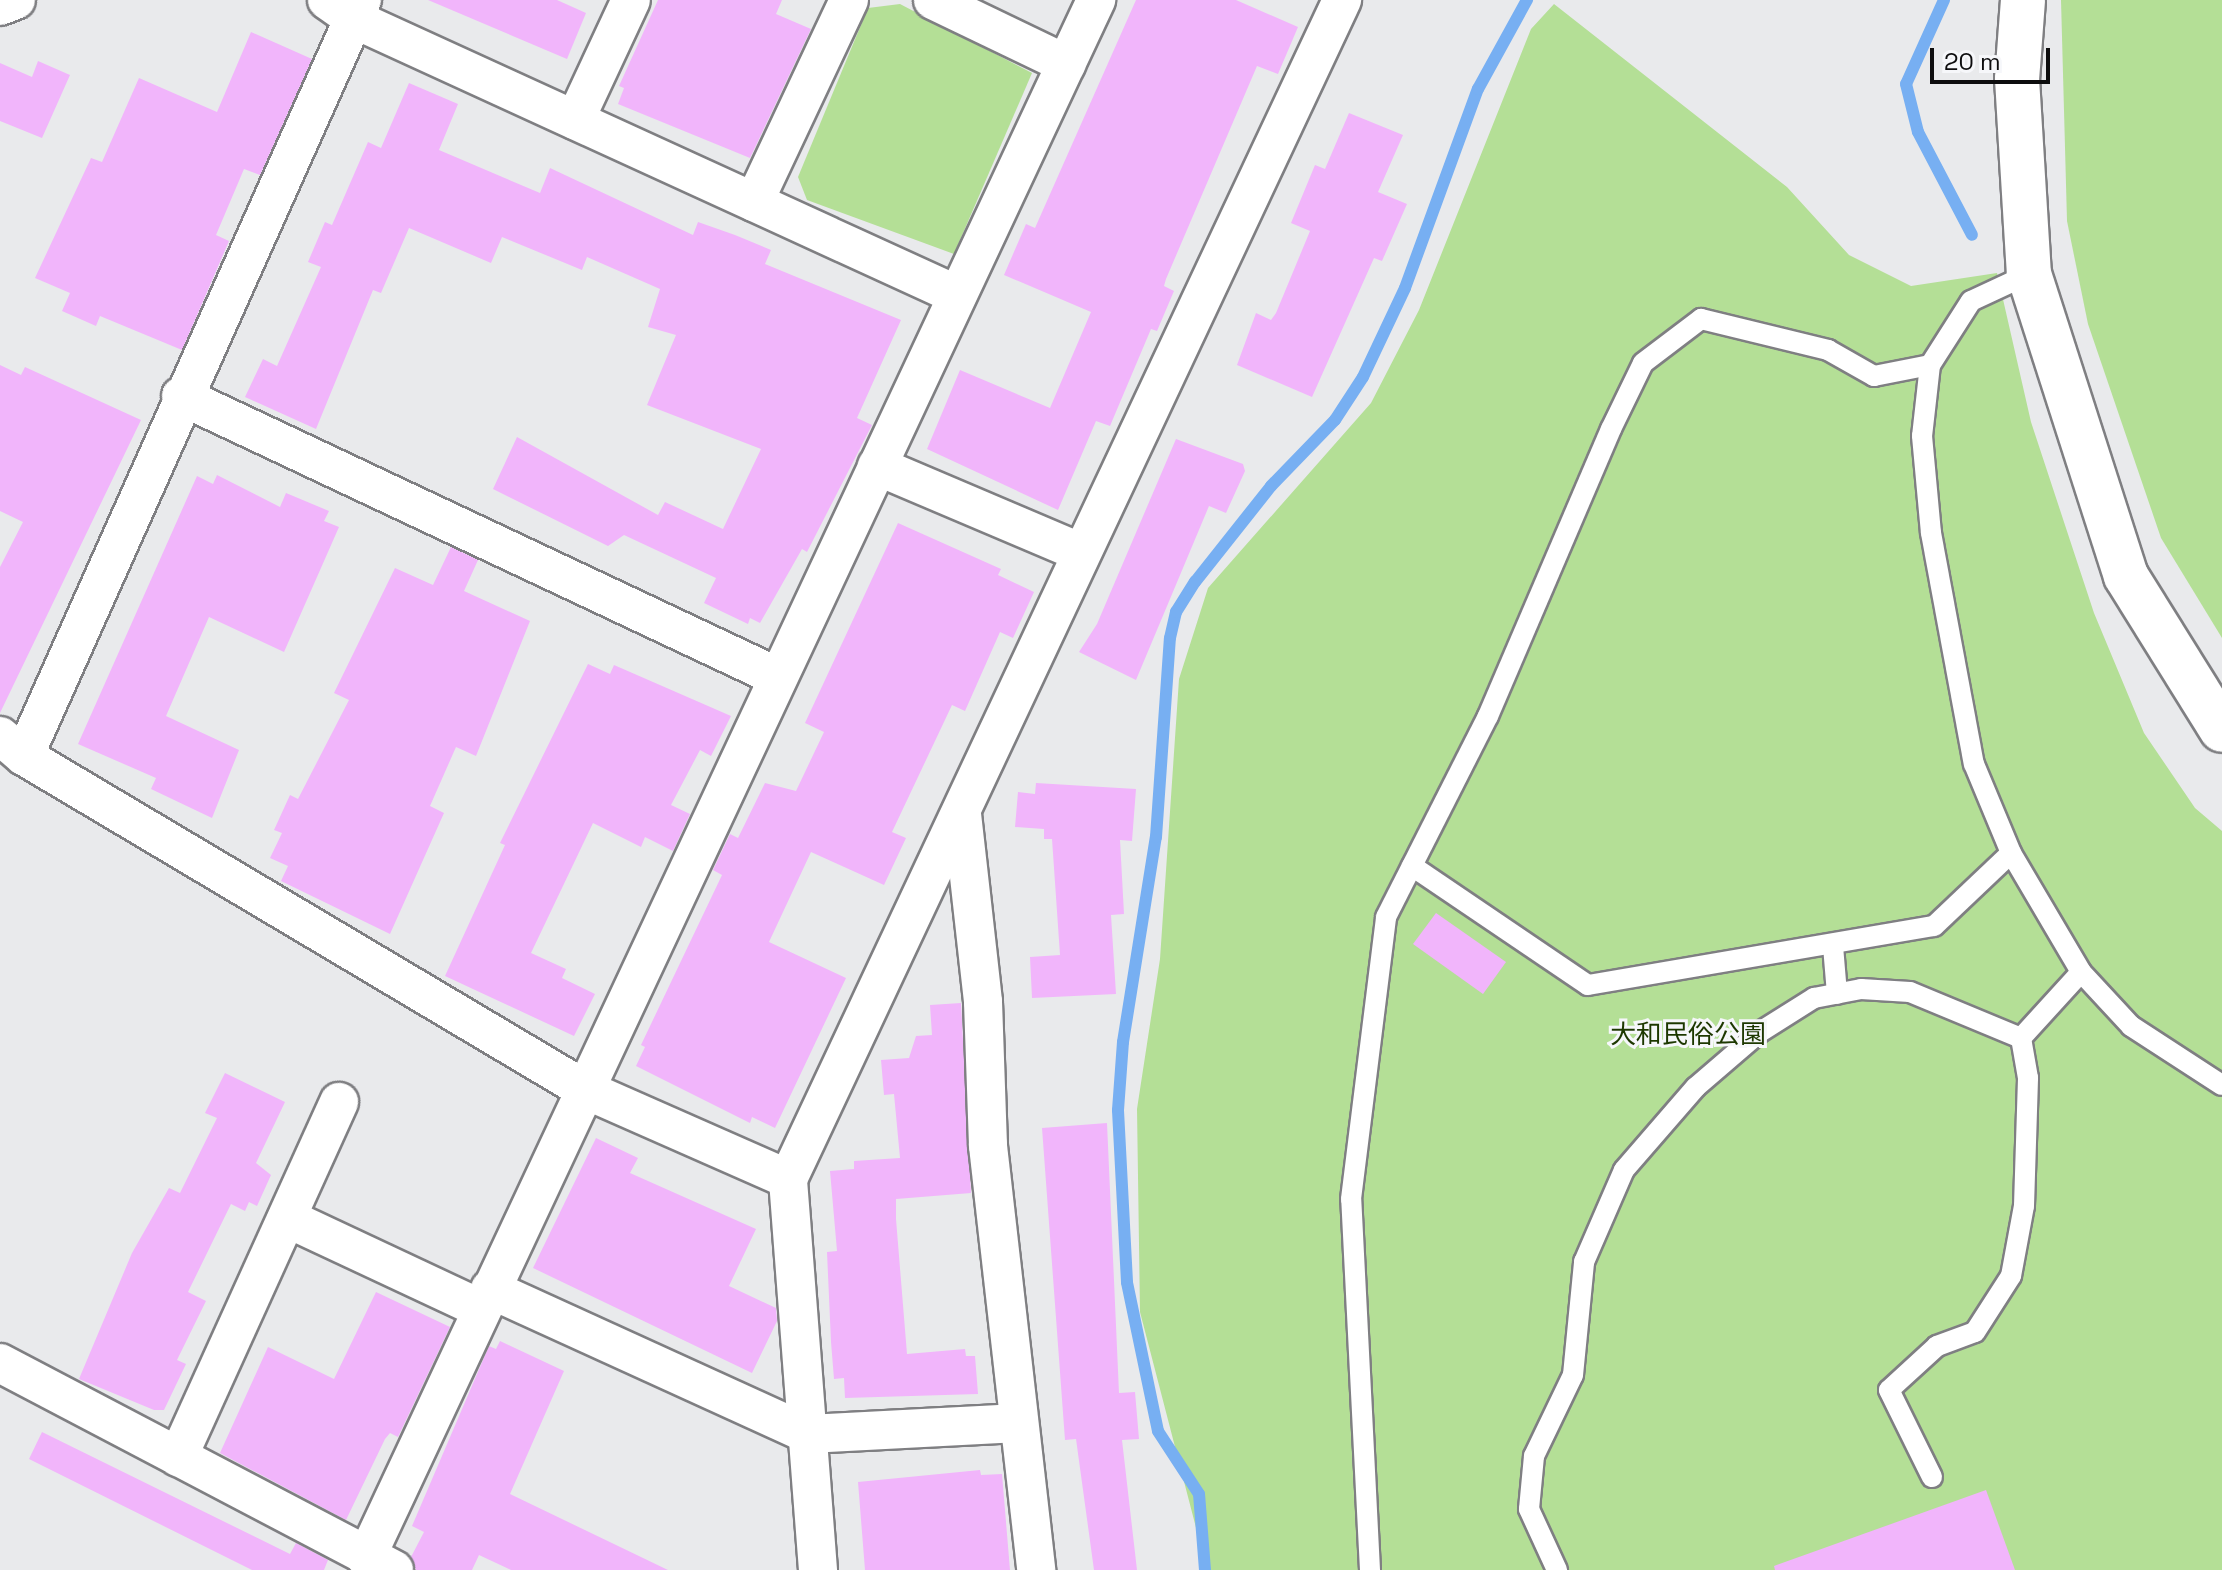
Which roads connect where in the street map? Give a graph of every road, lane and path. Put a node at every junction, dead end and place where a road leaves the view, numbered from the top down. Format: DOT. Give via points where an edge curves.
graph roads {
  1 [pos="16,0"];
  2 [pos="631,0"];
  3 [pos="849,0"];
  4 [pos="933,0"];
  5 [pos="1096,0"];
  6 [pos="1342,0"];
  7 [pos="2023,0"];
  8 [pos="0,6"];
  9 [pos="348,6"];
  10 [pos="1066,64"];
  11 [pos="575,120"];
  12 [pos="754,202"];
  13 [pos="2029,274"];
  14 [pos="957,295"];
  15 [pos="1930,365"];
  16 [pos="181,396"];
  17 [pos="877,466"];
  18 [pos="1080,552"];
  19 [pos="778,677"];
  20 [pos="2222,730"];
  21 [pos="12,746"];
  22 [pos="962,814"];
  23 [pos="2011,853"];
  24 [pos="1412,866"];
  25 [pos="1833,946"];
  26 [pos="2081,972"];
  27 [pos="1837,994"];
  28 [pos="2021,1038"];
  29 [pos="2222,1085"];
  30 [pos="584,1089"];
  31 [pos="339,1102"];
  32 [pos="788,1179"];
  33 [pos="287,1218"];
  34 [pos="486,1299"];
  35 [pos="0,1363"];
  36 [pos="1019,1423"];
  37 [pos="808,1434"];
  38 [pos="178,1457"];
  39 [pos="1932,1477"];
  40 [pos="380,1564"];
  41 [pos="818,1570"];
  42 [pos="1036,1570"];
  43 [pos="1370,1570"];
  44 [pos="1557,1570"];
  1 -- 8 [label="street"];
  2 -- 11 [label="street"];
  3 -- 12 [label="street"];
  4 -- 10 [label="street"];
  5 -- 10 [label="street"];
  6 -- 18 [label="street"];
  7 -- 13 [label="street" via="2017,79"];
  9 -- 11 [label="street"];
  9 -- 16 [label="street"];
  10 -- 14 [label="street"];
  11 -- 12 [label="street"];
  12 -- 14 [label="street"];
  13 -- 15 [label="lane" via="1971,301"];
  13 -- 20 [label="street" via="2126,576"];
  14 -- 17 [label="street"];
  15 -- 23 [label="lane" via="1922,436 1931,533 1974,764"];
  15 -- 24 [label="lane" via="1874,376 1828,350 1701,319 1643,363 1488,716"];
  16 -- 19 [label="street"];
  16 -- 21 [label="street"];
  17 -- 18 [label="street"];
  17 -- 19 [label="street"];
  18 -- 22 [label="street"];
  19 -- 30 [label="street"];
  21 -- 30 [label="street"];
  22 -- 32 [label="street"];
  22 -- 36 [label="street" via="983,1002 988,1146"];
  23 -- 25 [label="lane" via="1934,926"];
  23 -- 26 [label="lane"];
  24 -- 25 [label="lane" via="1588,985"];
  24 -- 43 [label="lane" via="1386,917 1351,1199"];
  25 -- 27 [label="lane"];
  26 -- 28 [label="lane"];
  26 -- 29 [label="lane" via="2131,1026"];
  27 -- 28 [label="lane" via="1910,992"];
  27 -- 44 [label="lane" via="1814,998 1760,1032 1696,1087 1624,1170 1584,1262 1573,1375 1534,1456 1529,1509"];
  28 -- 39 [label="lane" via="2028,1078 2024,1206 2011,1276 1975,1332 1937,1346 1889,1390"];
  30 -- 32 [label="street"];
  30 -- 34 [label="street"];
  31 -- 33 [label="street"];
  32 -- 37 [label="street"];
  33 -- 34 [label="street"];
  33 -- 38 [label="street"];
  34 -- 37 [label="street"];
  34 -- 40 [label="street"];
  35 -- 38 [label="street"];
  36 -- 37 [label="street"];
  36 -- 42 [label="street"];
  37 -- 41 [label="street"];
  38 -- 40 [label="street"];
}
